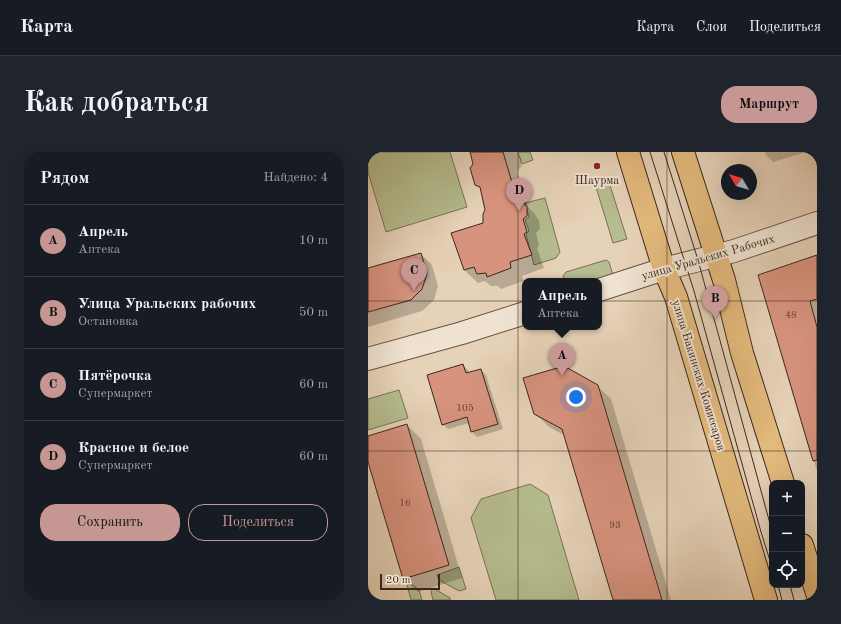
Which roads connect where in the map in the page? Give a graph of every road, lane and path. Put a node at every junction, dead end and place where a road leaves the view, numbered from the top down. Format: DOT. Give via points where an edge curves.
graph roads {
  1 [pos="628,152"];
  2 [pos="683,152"];
  3 [pos="817,223"];
  4 [pos="716,256"];
  5 [pos="664,269"];
  6 [pos="602,289"];
  7 [pos="522,314"];
  8 [pos="368,359"];
  9 [pos="782,480"];
  10 [pos="804,552"];
  11 [pos="817,593"];
  12 [pos="766,600"];
  1 -- 5 [label="main road, улица Бакинских Комиссаров"];
  2 -- 4 [label="main road"];
  3 -- 4 [label="street, улица Уральских Рабочих"];
  4 -- 5 [label="street, улица Уральских Рабочих"];
  4 -- 9 [label="main road" via="742,353"];
  5 -- 6 [label="street, улица Уральских Рабочих"];
  5 -- 12 [label="main road, улица Бакинских Комиссаров" via="676,297"];
  7 -- 8 [label="street"];
  10 -- 11 [label="main road"];
}
